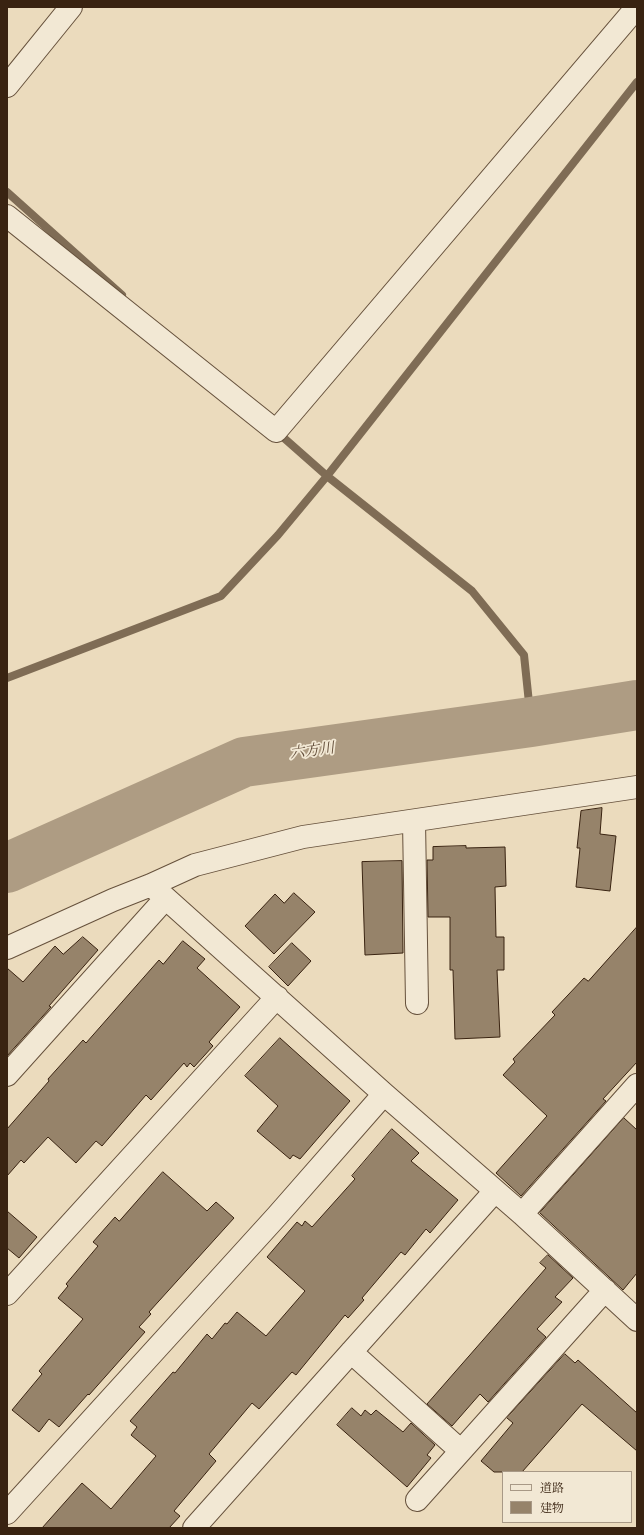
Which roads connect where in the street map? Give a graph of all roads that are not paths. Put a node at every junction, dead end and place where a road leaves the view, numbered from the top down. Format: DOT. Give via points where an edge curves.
graph roads {
  1 [pos="71,7"];
  2 [pos="637,8"];
  3 [pos="7,86"];
  4 [pos="7,216"];
  5 [pos="637,787"];
  6 [pos="414,821"];
  7 [pos="158,892"];
  8 [pos="7,948"];
  9 [pos="277,997"];
  10 [pos="417,1003"];
  11 [pos="7,1075"];
  12 [pos="384,1094"];
  13 [pos="633,1099"];
  14 [pos="495,1191"];
  15 [pos="522,1214"];
  16 [pos="605,1290"];
  17 [pos="7,1294"];
  18 [pos="637,1320"];
  19 [pos="351,1352"];
  20 [pos="461,1451"];
  21 [pos="417,1500"];
  22 [pos="7,1513"];
  23 [pos="194,1528"];
  1 -- 3 [label="street"];
  2 -- 4 [label="street" via="276,431"];
  5 -- 6 [label="street"];
  6 -- 7 [label="street" via="303,837 195,865"];
  6 -- 10 [label="street"];
  7 -- 8 [label="street" via="113,900"];
  7 -- 9 [label="street"];
  7 -- 11 [label="street"];
  9 -- 12 [label="street"];
  9 -- 17 [label="street"];
  12 -- 14 [label="street"];
  12 -- 22 [label="street" via="277,1216"];
  13 -- 15 [label="street"];
  14 -- 15 [label="street"];
  14 -- 19 [label="street"];
  15 -- 16 [label="street"];
  16 -- 18 [label="street"];
  16 -- 20 [label="street"];
  19 -- 20 [label="street"];
  19 -- 23 [label="street"];
  20 -- 21 [label="street"];
}
